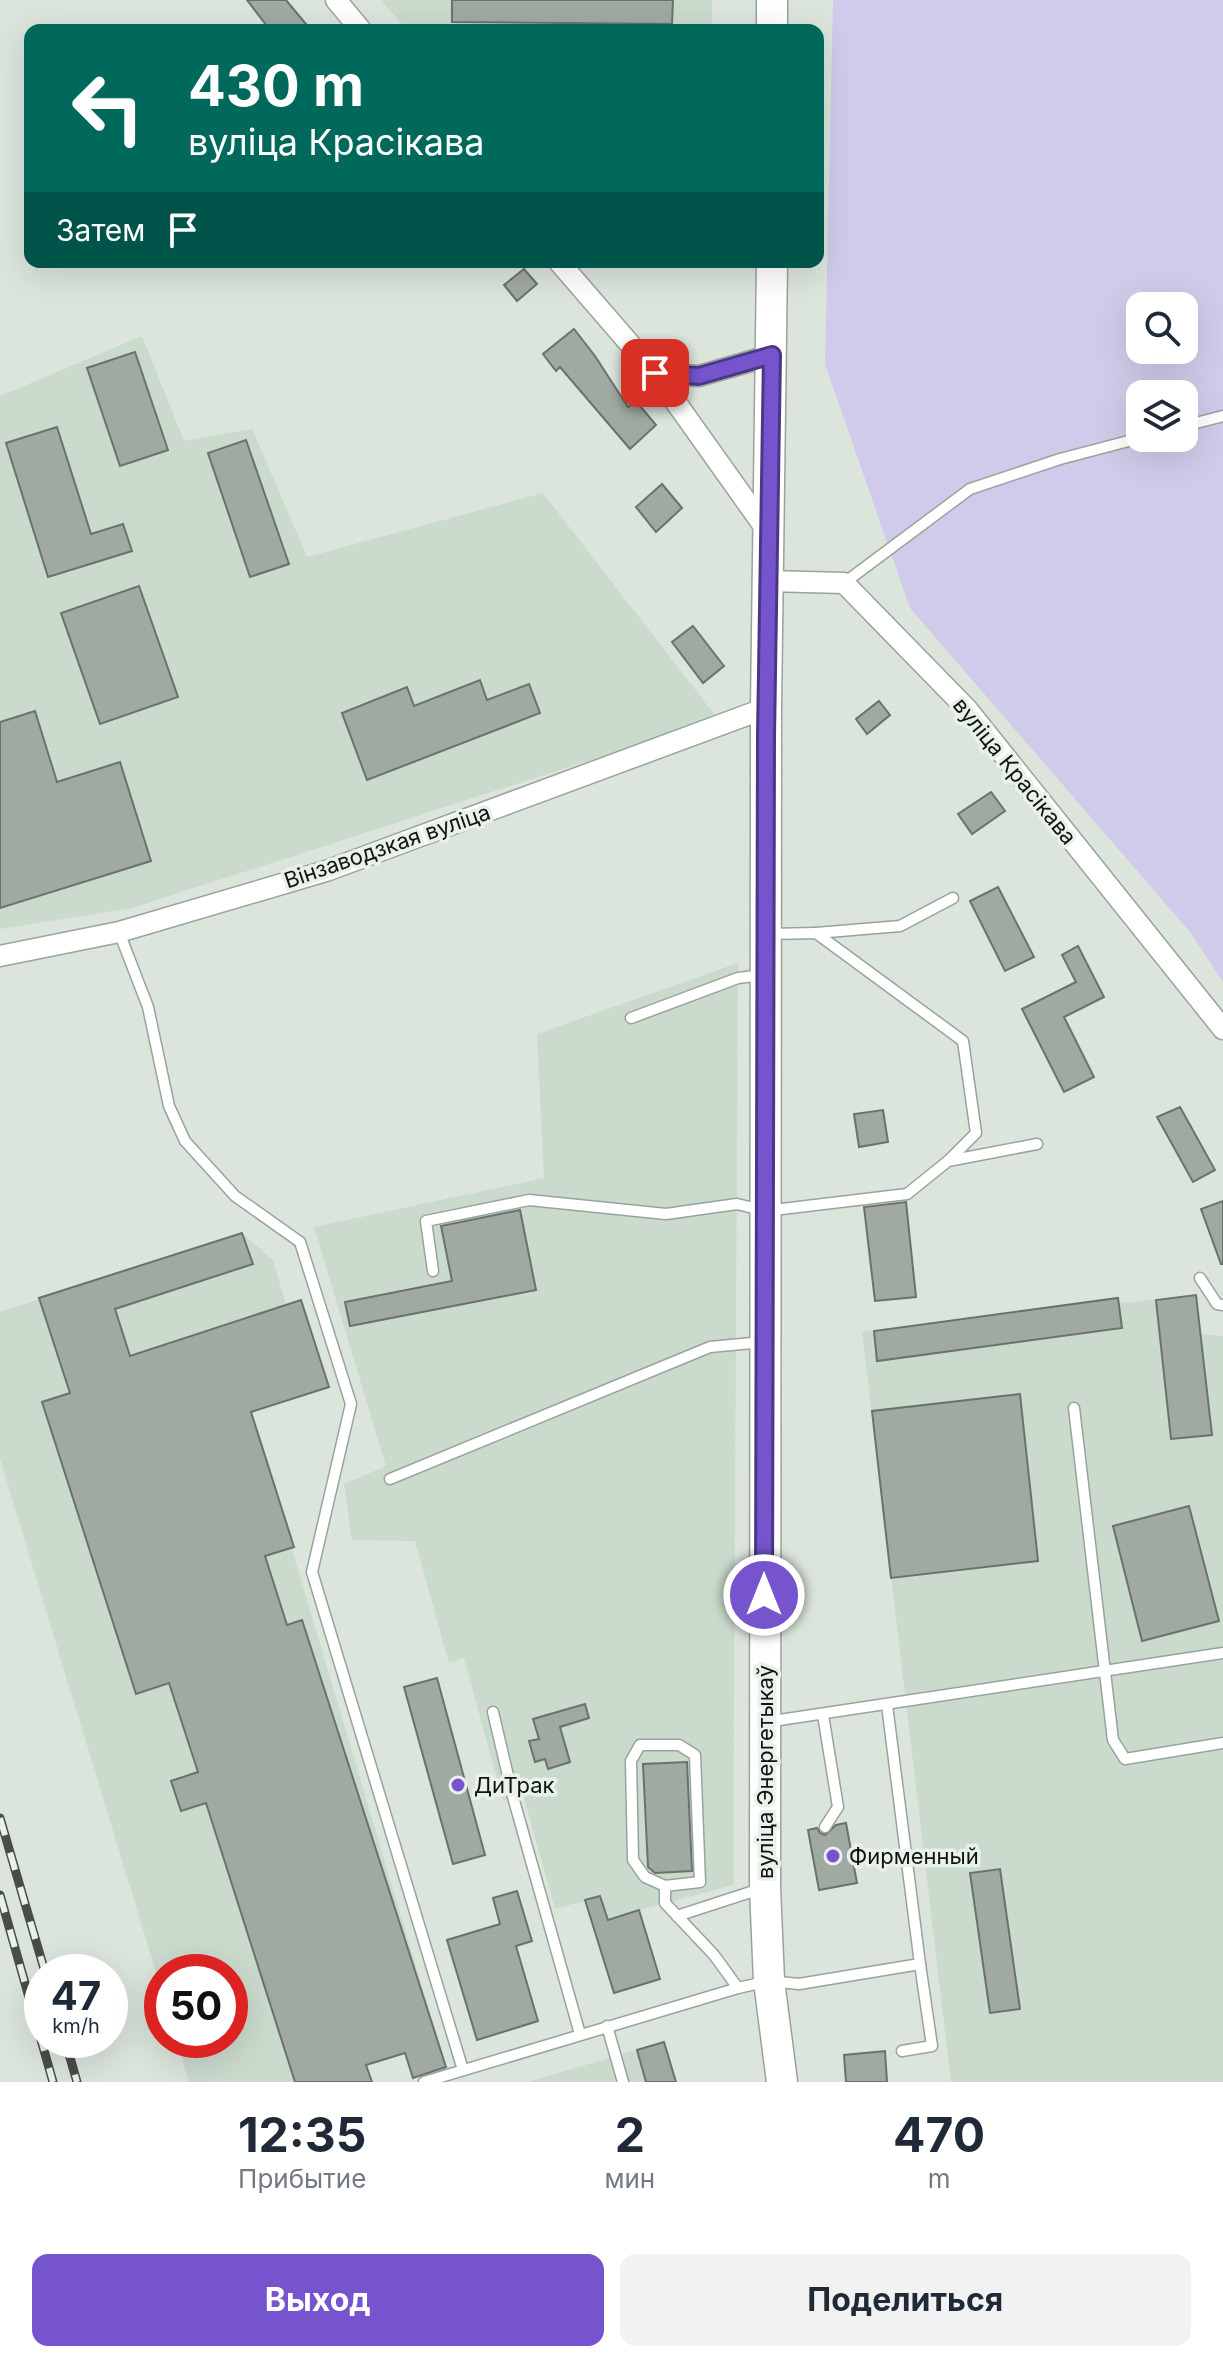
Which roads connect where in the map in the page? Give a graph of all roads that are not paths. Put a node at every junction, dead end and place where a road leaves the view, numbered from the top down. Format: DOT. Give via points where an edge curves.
graph roads {
  1 [pos="336,0"];
  2 [pos="772,0"];
  3 [pos="356,24"];
  4 [pos="772,24"];
  5 [pos="564,268"];
  6 [pos="772,268"];
  7 [pos="772,355"];
  8 [pos="655,373"];
  9 [pos="1223,416"];
  10 [pos="1198,422"];
  11 [pos="1126,442"];
  12 [pos="768,532"];
  13 [pos="768,581"];
  14 [pos="844,583"];
  15 [pos="766,708"];
  16 [pos="953,898"];
  17 [pos="119,932"];
  18 [pos="816,933"];
  19 [pos="765,934"];
  20 [pos="0,956"];
  21 [pos="765,975"];
  22 [pos="631,1018"];
  23 [pos="1223,1029"];
  24 [pos="1037,1144"];
  25 [pos="948,1161"];
  26 [pos="765,1211"];
  27 [pos="433,1271"];
  28 [pos="1200,1278"];
  29 [pos="1223,1305"];
  30 [pos="765,1342"];
  31 [pos="1074,1408"];
  32 [pos="390,1479"];
  33 [pos="1223,1653"];
  34 [pos="1104,1672"];
  35 [pos="887,1705"];
  36 [pos="493,1712"];
  37 [pos="823,1715"];
  38 [pos="764,1722"];
  39 [pos="1223,1743"];
  40 [pos="825,1827"];
  41 [pos="665,1886"];
  42 [pos="765,1888"];
  43 [pos="677,1916"];
  44 [pos="920,1964"];
  45 [pos="769,1981"];
  46 [pos="738,1988"];
  47 [pos="607,2026"];
  48 [pos="580,2034"];
  49 [pos="902,2051"];
  50 [pos="463,2070"];
  51 [pos="424,2082"];
  52 [pos="623,2082"];
  53 [pos="782,2082"];
  1 -- 3 [label="street"];
  2 -- 4 [label="main road"];
  5 -- 8 [label="street"];
  6 -- 7 [label="main road, вуліца Энергетыкаў"];
  7 -- 8 [label="street" via="699,376"];
  7 -- 12 [label="main road, вуліца Энергетыкаў"];
  8 -- 12 [label="street"];
  9 -- 10 [label="lane"];
  11 -- 14 [label="lane" via="970,489"];
  12 -- 13 [label="main road, вуліца Энергетыкаў"];
  13 -- 14 [label="street"];
  13 -- 15 [label="main road, вуліца Энергетыкаў"];
  14 -- 23 [label="street, вуліца Красікава" via="967,709"];
  15 -- 17 [label="street, Вінзаводзкая вуліца" via="326,871"];
  15 -- 19 [label="main road, вуліца Энергетыкаў"];
  16 -- 18 [label="lane" via="900,926"];
  17 -- 20 [label="street, Вінзаводзкая вуліца"];
  17 -- 50 [label="lane" via="148,1007 169,1106 185,1141 235,1196 300,1242 351,1404 312,1572"];
  18 -- 19 [label="lane"];
  18 -- 25 [label="lane" via="963,1041 976,1133"];
  19 -- 21 [label="main road, вуліца Энергетыкаў"];
  21 -- 22 [label="lane" via="738,978"];
  21 -- 26 [label="main road, вуліца Энергетыкаў"];
  24 -- 25 [label="lane"];
  25 -- 26 [label="lane" via="907,1194"];
  26 -- 27 [label="lane" via="737,1204 666,1214 529,1200 426,1221"];
  26 -- 30 [label="main road, вуліца Энергетыкаў"];
  28 -- 29 [label="lane"];
  30 -- 32 [label="lane" via="710,1347"];
  30 -- 38 [label="main road, вуліца Энергетыкаў"];
  31 -- 34 [label="lane"];
  33 -- 34 [label="lane"];
  34 -- 35 [label="lane"];
  34 -- 39 [label="lane" via="1113,1740 1125,1759"];
  35 -- 37 [label="lane"];
  35 -- 44 [label="lane"];
  36 -- 48 [label="lane"];
  37 -- 38 [label="lane"];
  37 -- 40 [label="lane" via="838,1807"];
  38 -- 42 [label="main road, вуліца Энергетыкаў"];
  41 -- 41 [label="lane" via="700,1882 695,1755 679,1745 640,1745 631,1761 633,1860 645,1877"];
  41 -- 43 [label="lane" via="665,1903"];
  42 -- 43 [label="lane"];
  42 -- 45 [label="main road, вуліца Энергетыкаў"];
  43 -- 46 [label="lane"];
  44 -- 45 [label="lane" via="799,1984"];
  44 -- 49 [label="lane" via="932,2046"];
  45 -- 46 [label="lane"];
  45 -- 53 [label="main road, вуліца Энергетыкаў"];
  46 -- 47 [label="lane"];
  47 -- 48 [label="lane"];
  47 -- 52 [label="lane"];
  48 -- 50 [label="lane"];
  50 -- 51 [label="lane"];
}
